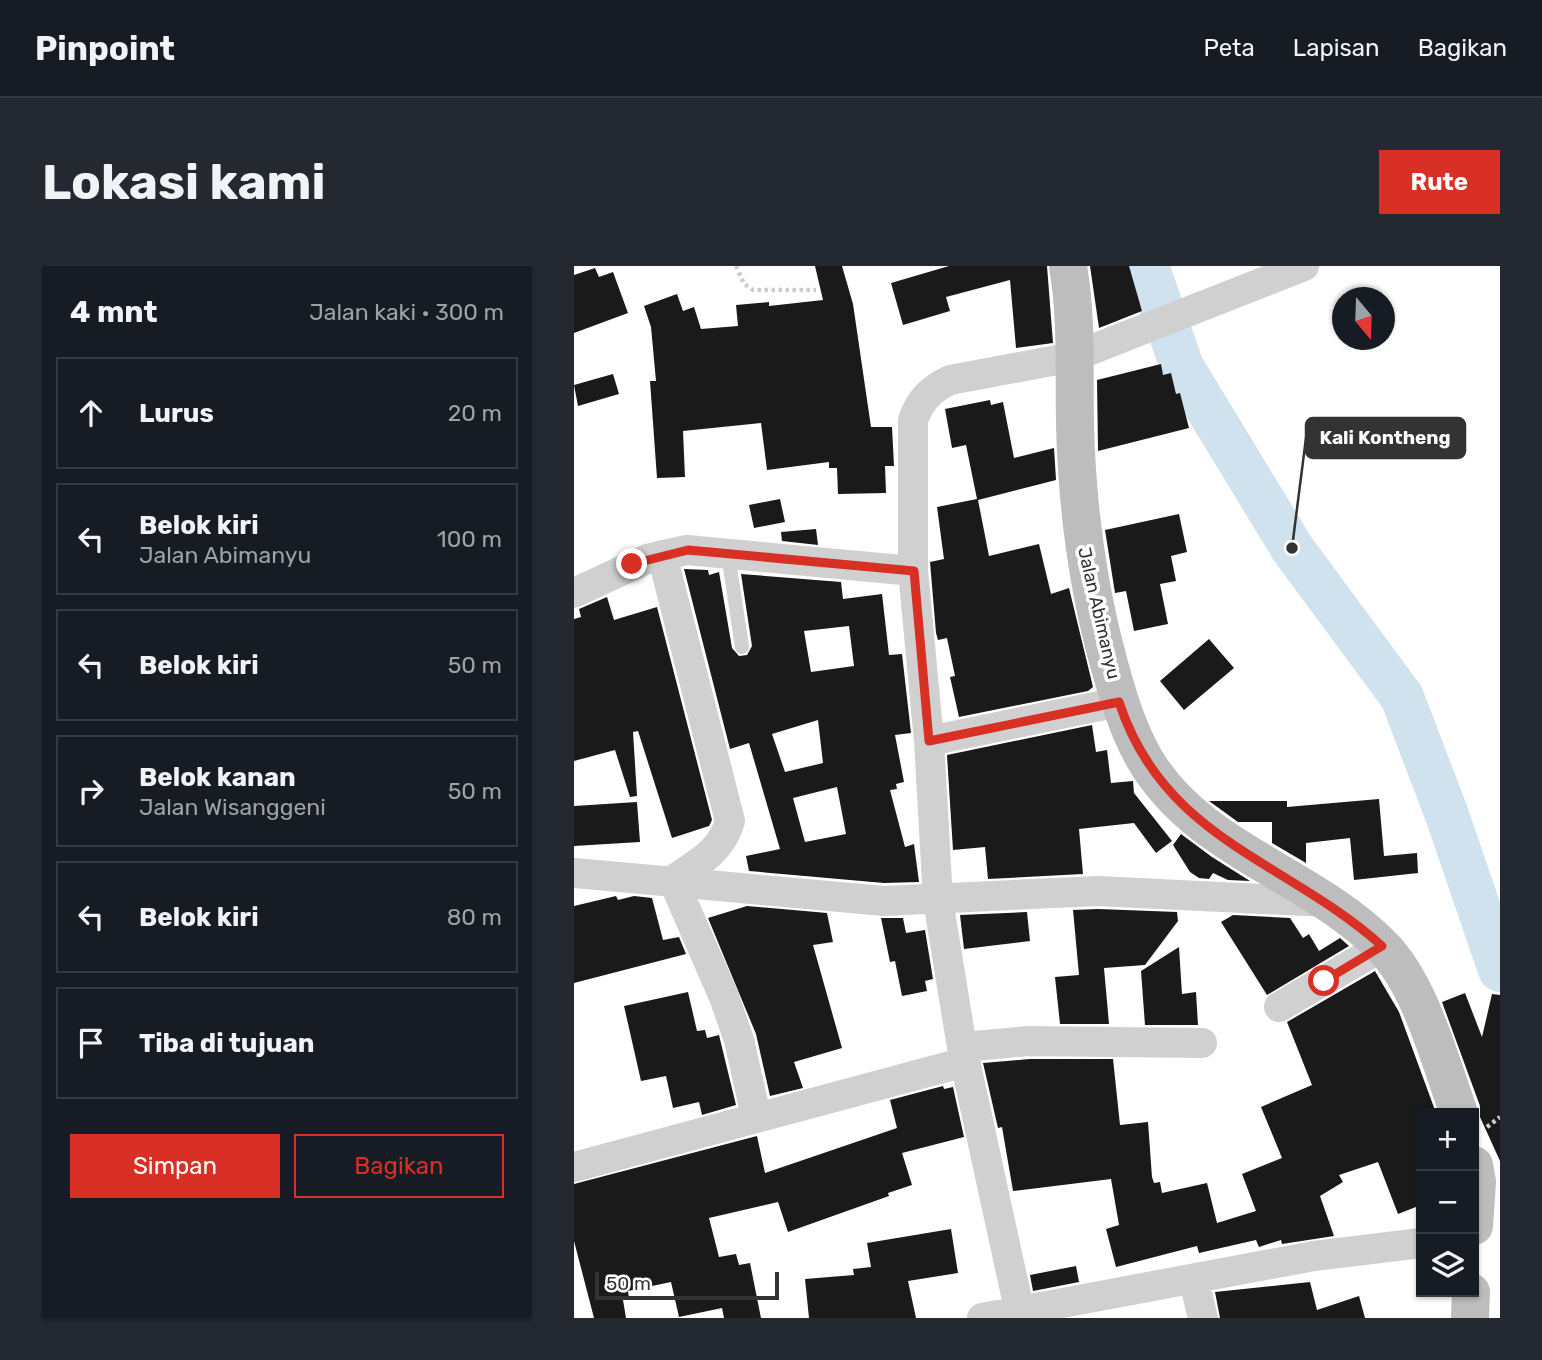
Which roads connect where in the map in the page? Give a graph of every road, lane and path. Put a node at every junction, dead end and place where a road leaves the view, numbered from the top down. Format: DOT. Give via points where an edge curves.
graph roads {
  1 [pos="736,266"];
  2 [pos="1068,266"];
  3 [pos="1304,266"];
  4 [pos="816,290"];
  5 [pos="1073,356"];
  6 [pos="728,554"];
  7 [pos="662,555"];
  8 [pos="914,571"];
  9 [pos="574,593"];
  10 [pos="742,647"];
  11 [pos="1119,702"];
  12 [pos="929,741"];
  13 [pos="574,873"];
  14 [pos="673,880"];
  15 [pos="938,900"];
  16 [pos="1326,902"];
  17 [pos="1382,946"];
  18 [pos="1279,1007"];
  19 [pos="1202,1043"];
  20 [pos="964,1054"];
  21 [pos="1457,1108"];
  22 [pos="756,1116"];
  23 [pos="574,1167"];
  24 [pos="1416,1244"];
  25 [pos="1194,1281"];
  26 [pos="1471,1297"];
  27 [pos="1020,1314"];
  28 [pos="982,1318"];
  29 [pos="1203,1318"];
  30 [pos="1470,1318"];
  1 -- 4 [label="path" via="744,284 753,290"];
  2 -- 5 [label="street, Jalan Abimanyu"];
  3 -- 5 [label="street"];
  5 -- 8 [label="street" via="950,380 934,388 918,407 911,436"];
  5 -- 11 [label="street, Jalan Abimanyu" via="1081,530 1099,628"];
  6 -- 7 [label="street" via="688,550"];
  6 -- 8 [label="street"];
  6 -- 10 [label="lane"];
  7 -- 9 [label="street" via="622,568"];
  7 -- 14 [label="street" via="730,821 725,839 702,862"];
  8 -- 12 [label="street"];
  11 -- 12 [label="street"];
  11 -- 16 [label="street, Jalan Abimanyu" via="1144,758 1188,812"];
  12 -- 15 [label="street"];
  13 -- 14 [label="street"];
  14 -- 15 [label="street" via="854,900"];
  14 -- 22 [label="street" via="739,1040"];
  15 -- 16 [label="street" via="1098,891"];
  15 -- 20 [label="street"];
  16 -- 17 [label="street, Jalan Abimanyu"];
  17 -- 18 [label="street"];
  17 -- 21 [label="street, Jalan Abimanyu" via="1415,1000"];
  19 -- 20 [label="street" via="1028,1041"];
  20 -- 22 [label="street"];
  20 -- 27 [label="street"];
  22 -- 23 [label="street"];
  24 -- 25 [label="street" via="1314,1256"];
  25 -- 27 [label="street"];
  25 -- 29 [label="street"];
  26 -- 30 [label="street"];
  27 -- 28 [label="street"];
}
